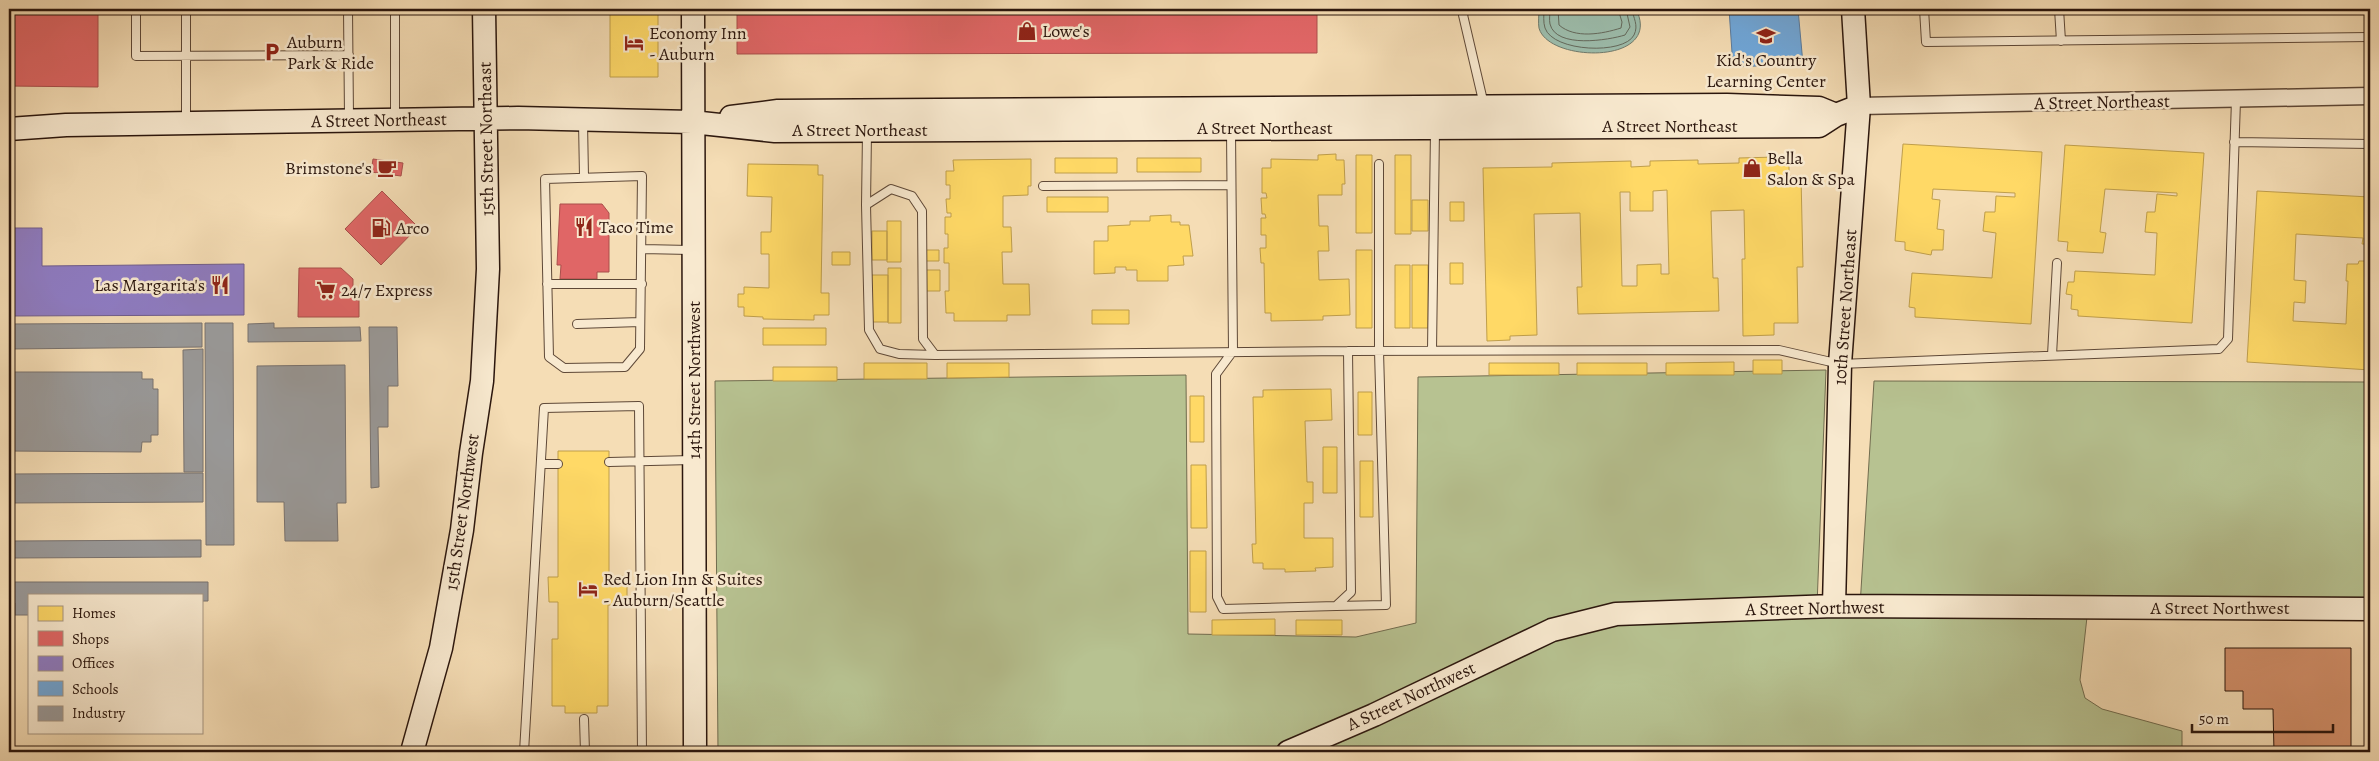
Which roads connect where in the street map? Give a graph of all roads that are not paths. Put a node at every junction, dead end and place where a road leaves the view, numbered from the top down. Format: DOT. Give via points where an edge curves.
graph roads {
  1 [pos="136,9"];
  2 [pos="186,9"];
  3 [pos="348,9"];
  4 [pos="395,9"];
  5 [pos="484,9"];
  6 [pos="693,9"];
  7 [pos="1466,9"];
  8 [pos="1853,9"];
  9 [pos="1924,9"];
  10 [pos="2059,9"];
  11 [pos="2370,37"];
  12 [pos="2061,41"];
  13 [pos="349,55"];
  14 [pos="186,56"];
  15 [pos="2370,96"];
  16 [pos="2236,100"];
  17 [pos="1860,106"];
  18 [pos="1485,117"];
  19 [pos="485,118"];
  20 [pos="395,119"];
  21 [pos="1230,119"];
  22 [pos="349,120"];
  23 [pos="583,120"];
  24 [pos="692,122"];
  25 [pos="186,123"];
  26 [pos="1435,127"];
  27 [pos="9,128"];
  28 [pos="867,130"];
  29 [pos="2234,142"];
  30 [pos="2370,144"];
  31 [pos="1379,164"];
  32 [pos="584,177"];
  33 [pos="1231,185"];
  34 [pos="1043,186"];
  35 [pos="866,205"];
  36 [pos="642,249"];
  37 [pos="693,250"];
  38 [pos="2057,263"];
  39 [pos="488,269"];
  40 [pos="548,284"];
  41 [pos="642,284"];
  42 [pos="640,322"];
  43 [pos="577,324"];
  44 [pos="1432,350"];
  45 [pos="1233,351"];
  46 [pos="1348,351"];
  47 [pos="1379,351"];
  48 [pos="935,355"];
  49 [pos="2052,356"];
  50 [pos="1840,364"];
  51 [pos="695,460"];
  52 [pos="609,462"];
  53 [pos="640,462"];
  54 [pos="542,464"];
  55 [pos="558,464"];
  56 [pos="1336,606"];
  57 [pos="1834,606"];
  58 [pos="2370,609"];
  59 [pos="584,720"];
  60 [pos="413,750"];
  61 [pos="524,752"];
  62 [pos="584,752"];
  63 [pos="642,752"];
  64 [pos="696,752"];
  65 [pos="1288,752"];
  1 -- 14 [label="lane" via="136,56"];
  2 -- 14 [label="lane"];
  3 -- 13 [label="lane"];
  4 -- 20 [label="lane"];
  5 -- 19 [label="street, 15th Street Northeast"];
  6 -- 24 [label="street, 14th Street Northwest"];
  7 -- 18 [label="lane" via="1463,15"];
  8 -- 17 [label="street, 10th Street Northeast"];
  9 -- 12 [label="lane" via="1926,42"];
  10 -- 12 [label="lane"];
  11 -- 12 [label="lane"];
  13 -- 14 [label="lane"];
  13 -- 22 [label="lane"];
  14 -- 25 [label="lane"];
  15 -- 16 [label="street, A Street Northeast"];
  16 -- 17 [label="street, A Street Northeast"];
  16 -- 29 [label="lane"];
  17 -- 18 [label="street, A Street Northeast" via="1836,115 1819,108 1728,105"];
  17 -- 50 [label="street, 10th Street Northeast"];
  18 -- 21 [label="street, A Street Northeast"];
  18 -- 26 [label="street, A Street Northeast"];
  19 -- 20 [label="street, A Street Northeast"];
  19 -- 23 [label="street, A Street Northeast"];
  19 -- 39 [label="street, 15th Street Northeast"];
  20 -- 22 [label="street, A Street Northeast"];
  21 -- 24 [label="street, A Street Northeast" via="778,111"];
  21 -- 26 [label="street, A Street Northeast"];
  21 -- 28 [label="street, A Street Northeast"];
  21 -- 33 [label="lane"];
  22 -- 25 [label="street, A Street Northeast"];
  23 -- 24 [label="street, A Street Northeast"];
  23 -- 32 [label="lane"];
  24 -- 28 [label="street, A Street Northeast" via="776,131"];
  24 -- 37 [label="street, 14th Street Northwest"];
  25 -- 27 [label="street, A Street Northeast"];
  26 -- 44 [label="lane"];
  28 -- 35 [label="lane"];
  29 -- 30 [label="lane"];
  29 -- 49 [label="lane" via="2228,339 2219,349"];
  31 -- 47 [label="lane"];
  32 -- 36 [label="lane" via="642,176"];
  32 -- 40 [label="lane" via="545,179"];
  33 -- 34 [label="lane"];
  33 -- 45 [label="lane"];
  35 -- 48 [label="lane" via="869,330 880,350"];
  35 -- 48 [label="lane" via="892,189 912,196 922,211 923,339"];
  36 -- 37 [label="lane"];
  36 -- 41 [label="lane"];
  37 -- 51 [label="street, 14th Street Northwest"];
  38 -- 49 [label="lane"];
  39 -- 60 [label="street, 15th Street Northwest" via="482,381 462,530 441,648"];
  40 -- 41 [label="lane"];
  40 -- 42 [label="lane" via="549,357 564,368 625,367 640,349"];
  41 -- 42 [label="lane"];
  42 -- 43 [label="lane"];
  44 -- 47 [label="lane"];
  44 -- 50 [label="lane" via="1779,350"];
  45 -- 46 [label="lane"];
  45 -- 48 [label="lane"];
  45 -- 56 [label="lane" via="1216,374 1217,597 1223,609"];
  46 -- 47 [label="lane"];
  46 -- 56 [label="lane" via="1350,592"];
  47 -- 56 [label="lane" via="1386,604"];
  49 -- 50 [label="lane"];
  50 -- 57 [label="street, 10th Street Northeast"];
  51 -- 53 [label="lane"];
  51 -- 64 [label="street, 14th Street Northwest"];
  52 -- 53 [label="lane"];
  53 -- 54 [label="lane" via="639,406 544,408"];
  53 -- 63 [label="lane"];
  54 -- 55 [label="lane"];
  54 -- 61 [label="lane"];
  57 -- 58 [label="street, A Street Northwest"];
  57 -- 65 [label="street, A Street Northwest" via="1616,614 1552,630"];
  59 -- 62 [label="lane"];
}
